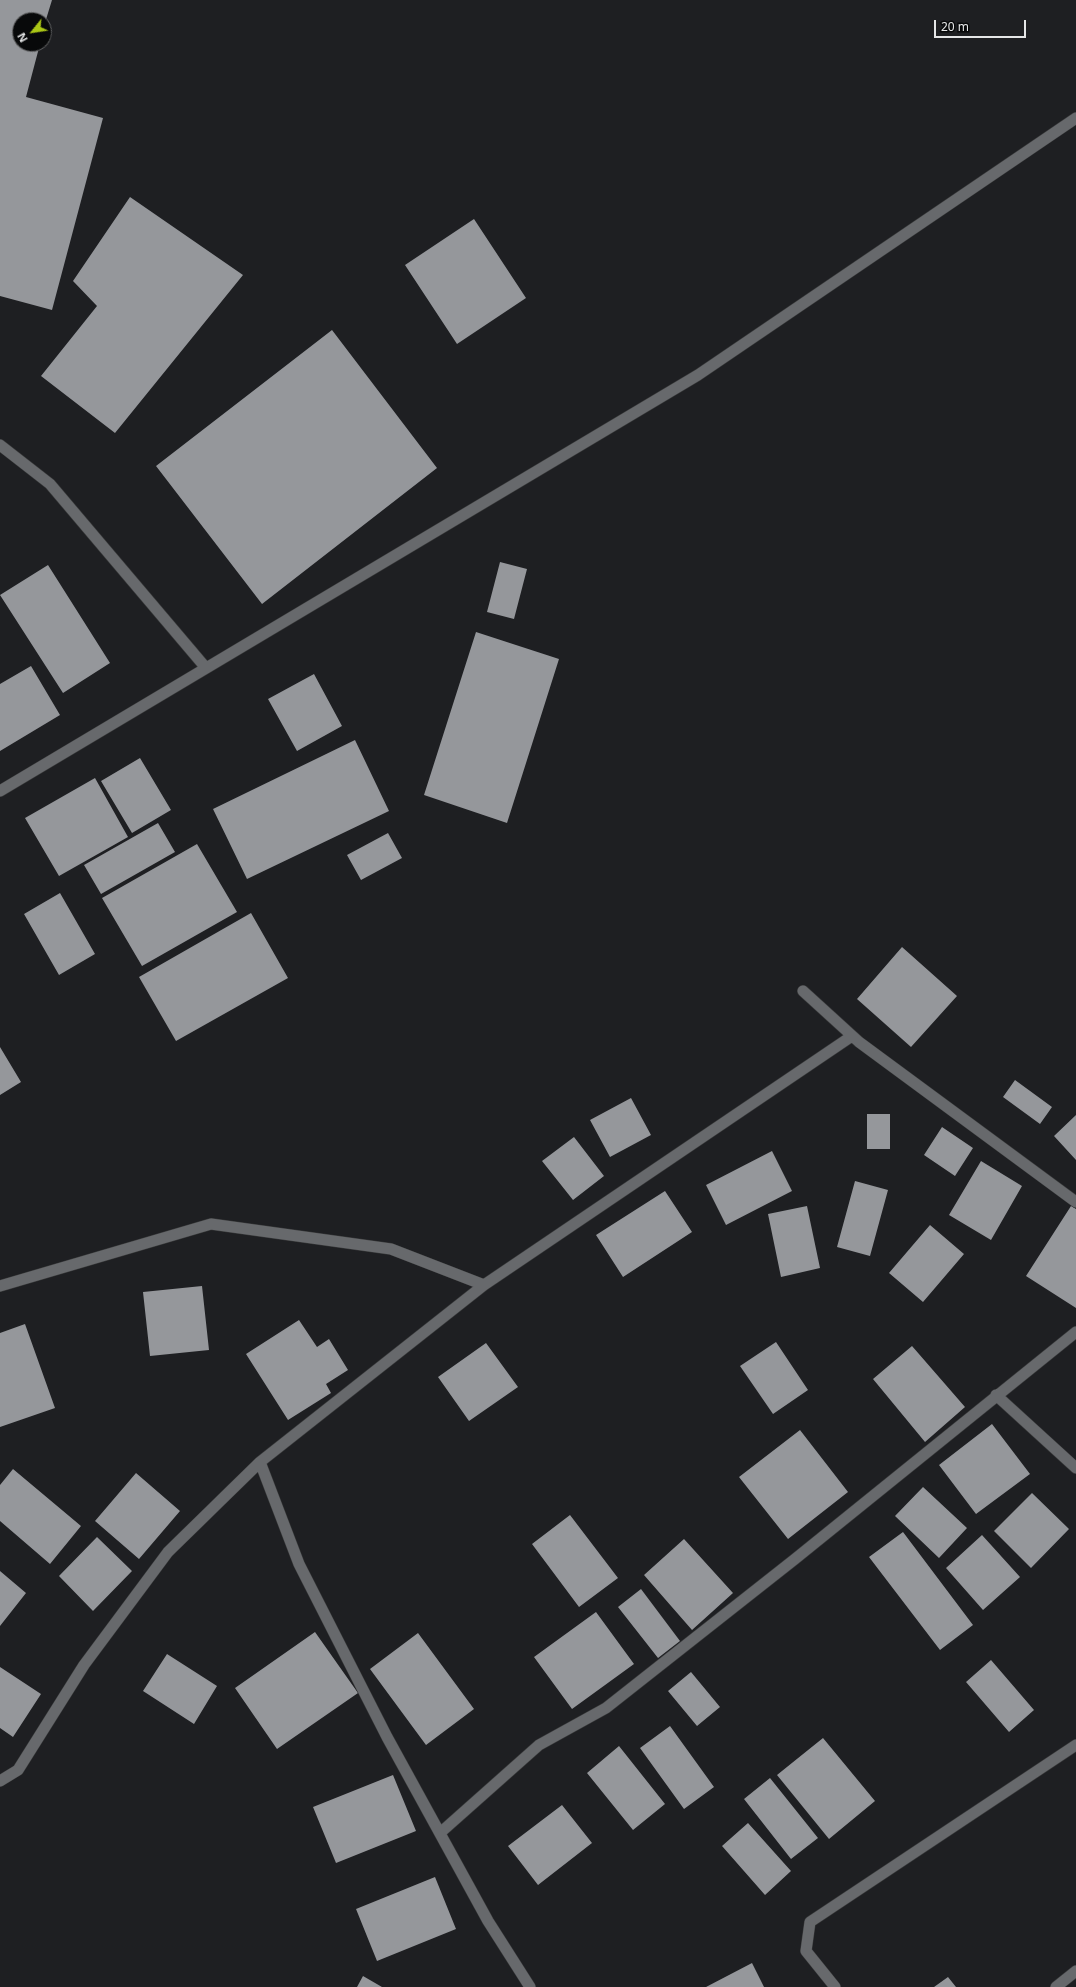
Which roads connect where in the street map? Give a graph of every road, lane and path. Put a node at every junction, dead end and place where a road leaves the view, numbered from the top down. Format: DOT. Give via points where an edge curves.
graph roads {
  1 [pos="1076,118"];
  2 [pos="0,445"];
  3 [pos="206,668"];
  4 [pos="0,791"];
  5 [pos="803,991"];
  6 [pos="852,1036"];
  7 [pos="1076,1202"];
  8 [pos="484,1285"];
  9 [pos="0,1286"];
  10 [pos="1076,1332"];
  11 [pos="996,1395"];
  12 [pos="260,1462"];
  13 [pos="1076,1468"];
  14 [pos="1076,1745"];
  15 [pos="0,1781"];
  16 [pos="440,1833"];
  17 [pos="1076,1972"];
  18 [pos="524,1984"];
  19 [pos="835,1987"];
  20 [pos="1056,1987"];
  1 -- 3 [label="street" via="698,375"];
  2 -- 3 [label="street" via="50,484"];
  3 -- 4 [label="street"];
  5 -- 6 [label="street"];
  6 -- 7 [label="street"];
  6 -- 8 [label="street"];
  8 -- 9 [label="street" via="391,1249 211,1224"];
  8 -- 12 [label="street"];
  10 -- 11 [label="street"];
  11 -- 13 [label="street"];
  11 -- 16 [label="street" via="795,1559 606,1708 539,1745"];
  12 -- 15 [label="street" via="168,1552 84,1665 18,1770"];
  12 -- 16 [label="street" via="299,1564 387,1737"];
  14 -- 19 [label="street" via="810,1922 806,1951"];
  16 -- 18 [label="street"];
  17 -- 20 [label="street"];
}
